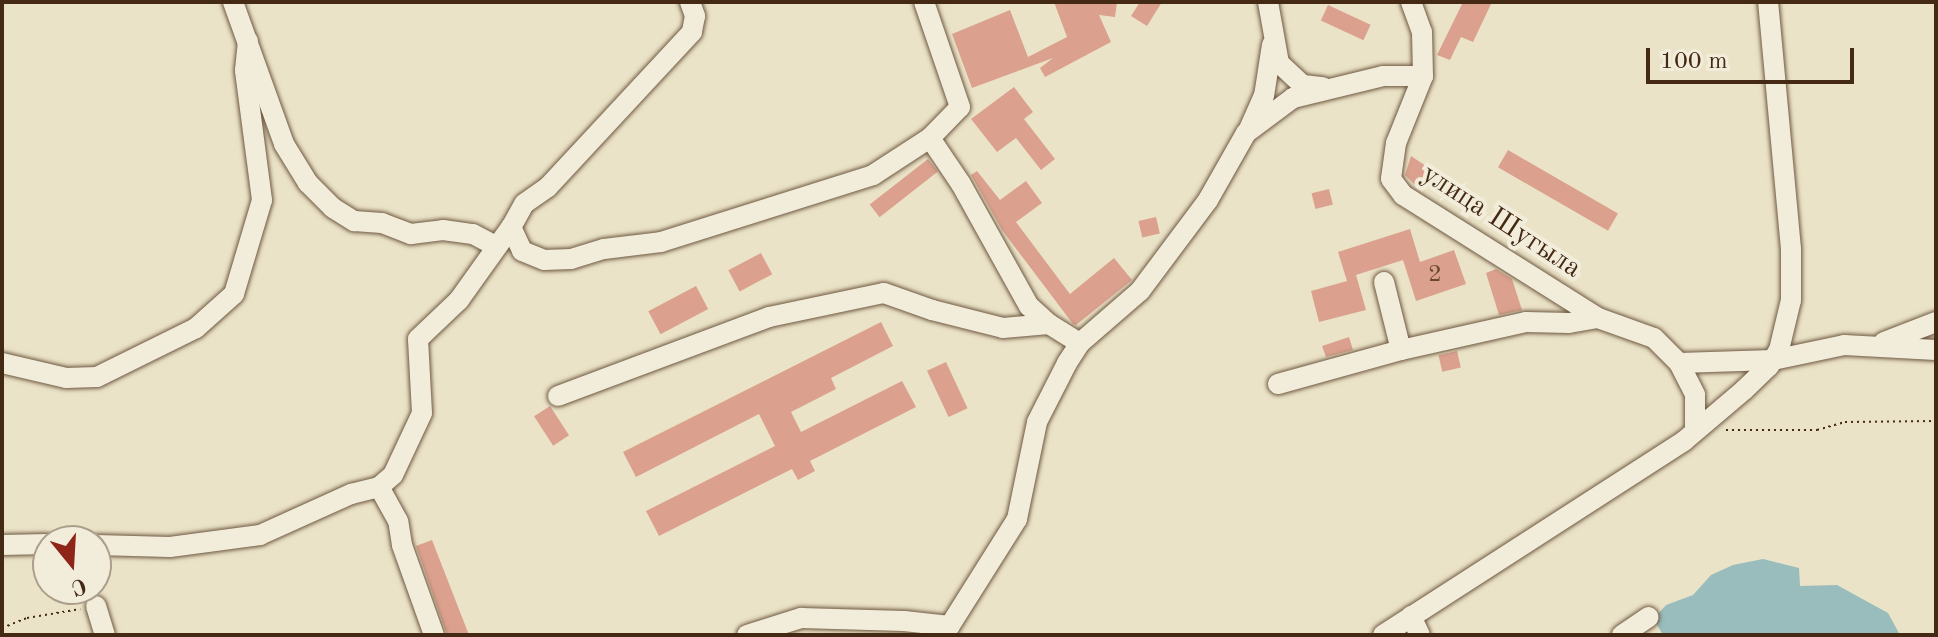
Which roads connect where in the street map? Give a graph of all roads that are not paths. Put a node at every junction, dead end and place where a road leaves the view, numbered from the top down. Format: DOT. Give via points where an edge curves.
graph roads {
  1 [pos="233,2"];
  2 [pos="690,2"];
  3 [pos="924,2"];
  4 [pos="1268,2"];
  5 [pos="1411,2"];
  6 [pos="1768,2"];
  7 [pos="248,41"];
  8 [pos="1273,41"];
  9 [pos="1423,76"];
  10 [pos="1331,87"];
  11 [pos="1246,133"];
  12 [pos="930,138"];
  13 [pos="511,227"];
  14 [pos="497,247"];
  15 [pos="1384,282"];
  16 [pos="1598,318"];
  17 [pos="1936,322"];
  18 [pos="1049,324"];
  19 [pos="1080,343"];
  20 [pos="1874,346"];
  21 [pos="1401,350"];
  22 [pos="1936,350"];
  23 [pos="1773,360"];
  24 [pos="2,363"];
  25 [pos="1679,363"];
  26 [pos="1278,384"];
  27 [pos="558,396"];
  28 [pos="1695,431"];
  29 [pos="379,487"];
  30 [pos="32,544"];
  31 [pos="2,545"];
  32 [pos="112,545"];
  33 [pos="96,606"];
  34 [pos="1411,616"];
  35 [pos="1649,617"];
  36 [pos="947,631"];
  37 [pos="105,635"];
  38 [pos="434,635"];
  39 [pos="747,635"];
  40 [pos="1383,635"];
  41 [pos="1420,635"];
  42 [pos="1622,635"];
  1 -- 7 [label="street"];
  2 -- 13 [label="street" via="695,16 692,32 548,187 524,204"];
  3 -- 12 [label="street" via="960,107"];
  4 -- 8 [label="street"];
  5 -- 9 [label="street, улица Шугыла" via="1422,32"];
  6 -- 23 [label="street" via="1791,249 1787,323"];
  7 -- 14 [label="street" via="284,144 308,183 333,208 354,221 382,223 411,234 473,234"];
  7 -- 24 [label="street" via="245,70 262,200 234,294 196,328 97,377 66,378"];
  8 -- 10 [label="street" via="1288,74 1303,85"];
  8 -- 11 [label="street" via="1264,96"];
  9 -- 10 [label="street" via="1383,76"];
  9 -- 16 [label="street, улица Шугыла" via="1396,143 1391,179 1403,195"];
  10 -- 11 [label="street" via="1293,98"];
  11 -- 19 [label="street" via="1208,200 1140,291"];
  12 -- 13 [label="street" via="873,175 661,242 544,260 522,251"];
  12 -- 18 [label="street" via="1029,306"];
  13 -- 14 [label="street"];
  14 -- 29 [label="street" via="459,300 418,339 422,413 393,475"];
  15 -- 21 [label="street"];
  16 -- 21 [label="street" via="1526,322"];
  16 -- 25 [label="street, улица Шугыла" via="1654,338"];
  17 -- 20 [label="street"];
  18 -- 19 [label="street"];
  18 -- 27 [label="street" via="1003,328 884,293 769,317"];
  19 -- 36 [label="street" via="1037,422 1017,519"];
  20 -- 22 [label="street"];
  20 -- 23 [label="street" via="1844,345"];
  21 -- 26 [label="street"];
  23 -- 25 [label="street"];
  23 -- 28 [label="street"];
  25 -- 28 [label="street, улица Шугыла" via="1695,395"];
  28 -- 34 [label="street"];
  29 -- 32 [label="street" via="260,535 170,547"];
  29 -- 38 [label="street" via="398,521"];
  30 -- 31 [label="street"];
  33 -- 37 [label="street"];
  34 -- 40 [label="street"];
  34 -- 41 [label="street"];
  35 -- 42 [label="street"];
  36 -- 39 [label="street" via="904,621 801,618"];
}
